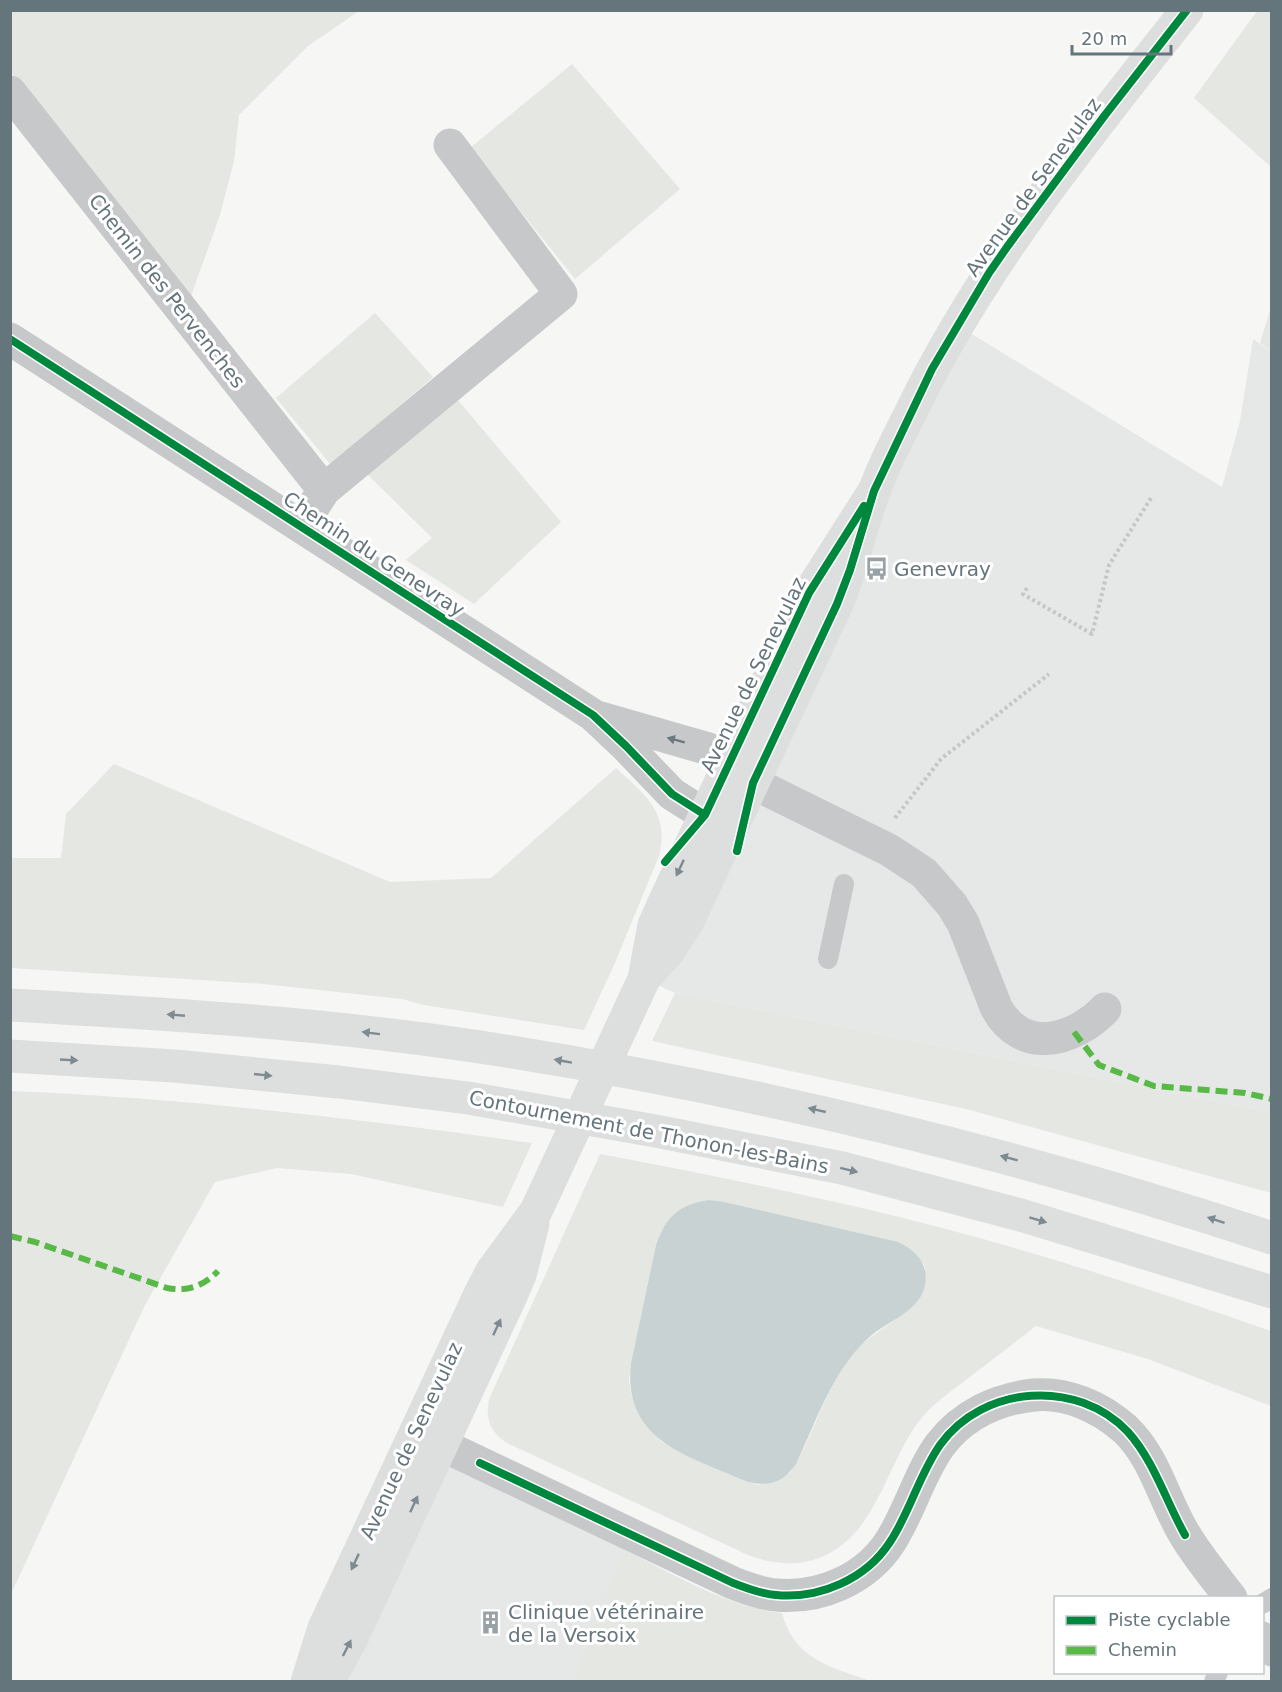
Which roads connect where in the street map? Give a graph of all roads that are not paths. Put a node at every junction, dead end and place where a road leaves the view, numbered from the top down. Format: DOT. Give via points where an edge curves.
graph roads {
  1 [pos="1187,10"];
  2 [pos="10,92"];
  3 [pos="450,145"];
  4 [pos="10,339"];
  5 [pos="324,490"];
  6 [pos="874,491"];
  7 [pos="302,526"];
  8 [pos="593,716"];
  9 [pos="731,759"];
  10 [pos="753,783"];
  11 [pos="718,822"];
  12 [pos="844,884"];
  13 [pos="828,959"];
  14 [pos="10,1005"];
  15 [pos="1105,1009"];
  16 [pos="10,1056"];
  17 [pos="1272,1238"];
  18 [pos="1272,1292"];
  19 [pos="428,1439"];
  20 [pos="1230,1596"];
  21 [pos="307,1682"];
  22 [pos="328,1682"];
  1 -- 6 [label="main road, Avenue de Senevulaz" via="989,273 932,369"];
  2 -- 5 [label="street, Chemin des Pervenches"];
  3 -- 5 [label="street" via="561,294"];
  4 -- 7 [label="street, Chemin du Genevray"];
  5 -- 7 [label="street"];
  6 -- 9 [label="main road, Avenue de Senevulaz" via="809,593"];
  6 -- 10 [label="main road, Avenue de Senevulaz" via="844,587"];
  7 -- 8 [label="street, Chemin du Genevray"];
  9 -- 8 [label="street, Chemin du Genevray, one-way" via="709,749"];
  8 -- 11 [label="street, Chemin du Genevray" via="672,794"];
  9 -- 10 [label="main road"];
  9 -- 11 [label="main road, Avenue de Senevulaz"];
  10 -- 11 [label="main road, Avenue de Senevulaz"];
  10 -- 15 [label="street" via="889,850 924,873 963,923 996,1007 1016,1031 1037,1038 1062,1037 1086,1026"];
  11 -- 19 [label="main road, Avenue de Senevulaz" via="654,926 644,979 536,1210 520,1275"];
  12 -- 13 [label="lane"];
  17 -- 14 [label="main road, one-way" via="1165,1203 935,1138 684,1082 491,1049 349,1031 173,1014"];
  16 -- 18 [label="main road, Contournement de Thonon-les-Bains, one-way" via="176,1066 350,1084 468,1098 661,1132 842,1168 1024,1216"];
  19 -- 20 [label="street" via="733,1583 754,1591 797,1596 839,1585 875,1560 889,1543 940,1445 974,1413 1018,1397 1065,1397 1108,1416 1142,1448 1185,1535"];
  19 -- 21 [label="main road, Avenue de Senevulaz, one-way" via="324,1628"];
  22 -- 19 [label="main road, Avenue de Senevulaz, one-way" via="351,1640"];
}
